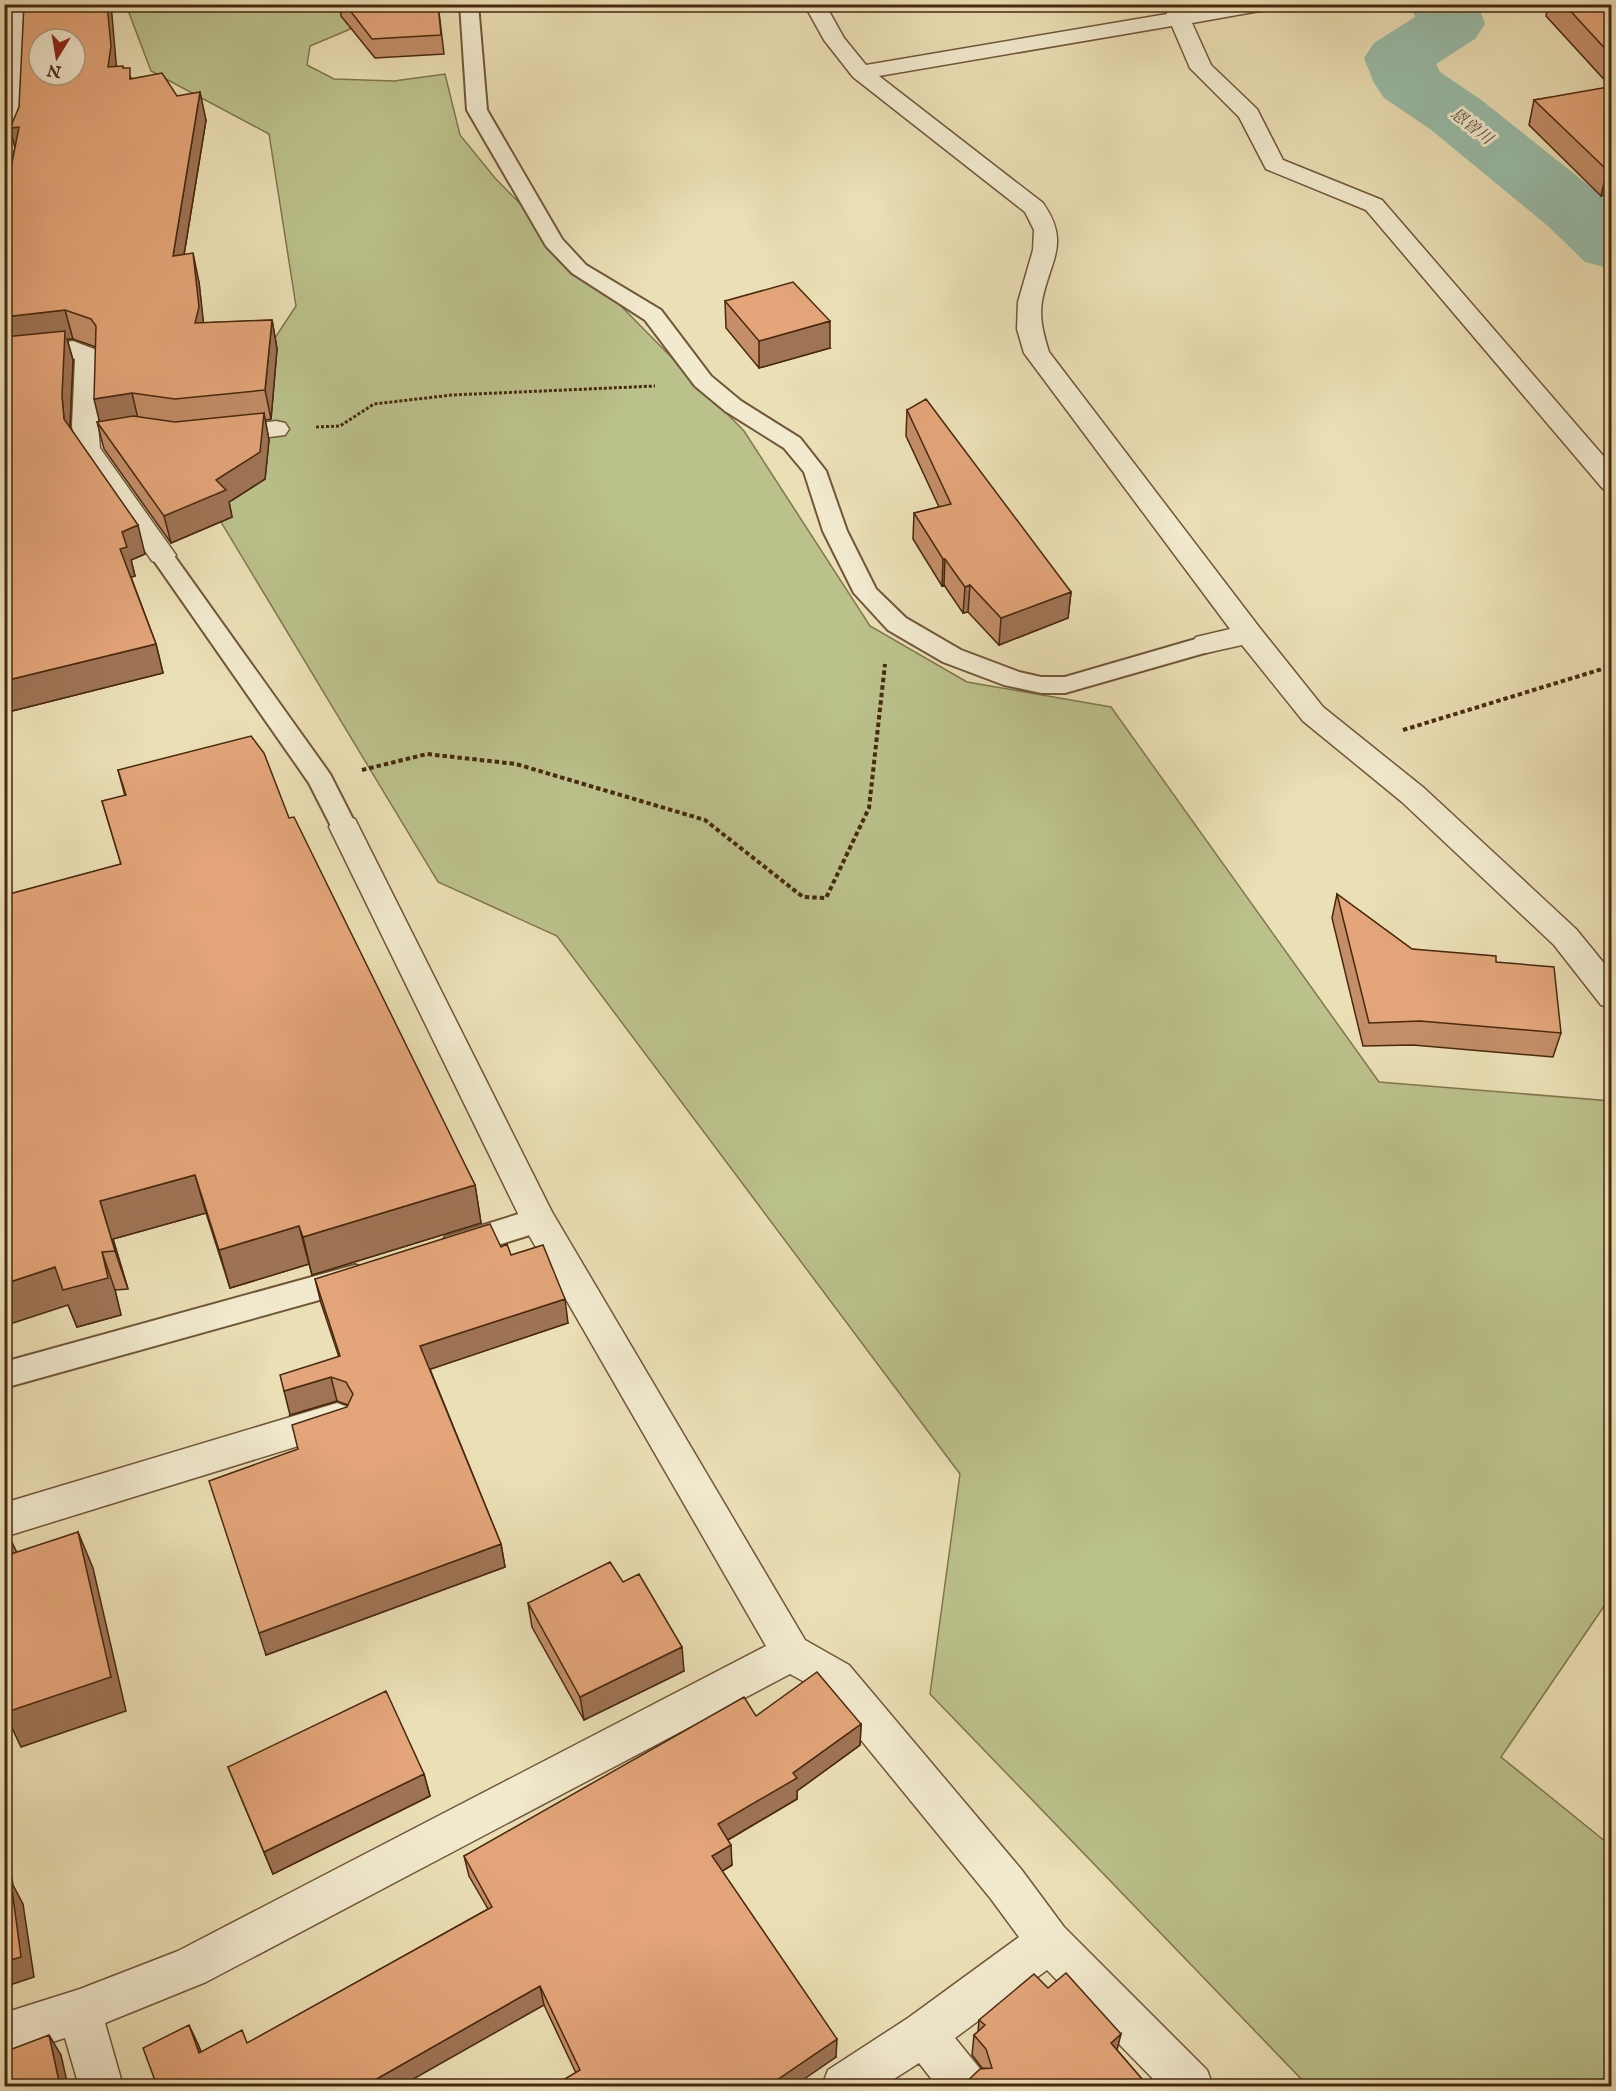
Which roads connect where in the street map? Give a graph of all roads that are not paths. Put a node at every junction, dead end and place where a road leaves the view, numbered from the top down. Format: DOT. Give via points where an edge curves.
graph roads {
  1 [pos="18,4"];
  2 [pos="469,4"];
  3 [pos="814,4"];
  4 [pos="1265,4"];
  5 [pos="1178,11"];
  6 [pos="861,72"];
  7 [pos="4,158"];
  8 [pos="4,357"];
  9 [pos="276,429"];
  10 [pos="193,438"];
  11 [pos="1611,483"];
  12 [pos="162,555"];
  13 [pos="1249,634"];
  14 [pos="1206,644"];
  15 [pos="344,827"];
  16 [pos="1611,996"];
  17 [pos="538,1220"];
  18 [pos="427,1255"];
  19 [pos="383,1269"];
  20 [pos="4,1375"];
  21 [pos="338,1419"];
  22 [pos="4,1520"];
  23 [pos="791,1653"];
  24 [pos="1050,1942"];
  25 [pos="80,2011"];
  26 [pos="924,2034"];
  27 [pos="4,2035"];
  28 [pos="101,2086"];
  29 [pos="844,2086"];
  30 [pos="965,2086"];
  31 [pos="1191,2086"];
  1 -- 7 [label="street" via="12,135"];
  2 -- 14 [label="lane" via="477,110 553,242 579,269 653,315 707,384 733,406 792,443 815,471 835,531 866,593 897,624 952,656 1041,685 1065,685"];
  3 -- 6 [label="street" via="825,26"];
  4 -- 5 [label="street"];
  5 -- 6 [label="street"];
  5 -- 11 [label="street" via="1201,68 1249,114 1274,164 1374,204"];
  6 -- 13 [label="street" via="1035,208 1046,230 1046,250 1030,302 1029,329 1037,353"];
  8 -- 12 [label="street" via="73,349 88,355 97,439 87,448"];
  9 -- 10 [label="street"];
  12 -- 15 [label="lane" via="321,780"];
  13 -- 14 [label="street"];
  13 -- 16 [label="street" via="1313,714 1413,795 1565,937"];
  15 -- 17 [label="street"];
  17 -- 18 [label="lane"];
  17 -- 23 [label="street"];
  19 -- 20 [label="lane"];
  21 -- 22 [label="street"];
  23 -- 24 [label="street" via="835,1678"];
  23 -- 25 [label="street" via="191,1967"];
  24 -- 26 [label="street"];
  24 -- 31 [label="street"];
  25 -- 27 [label="street"];
  25 -- 28 [label="street"];
  26 -- 29 [label="street"];
  26 -- 30 [label="street"];
}
